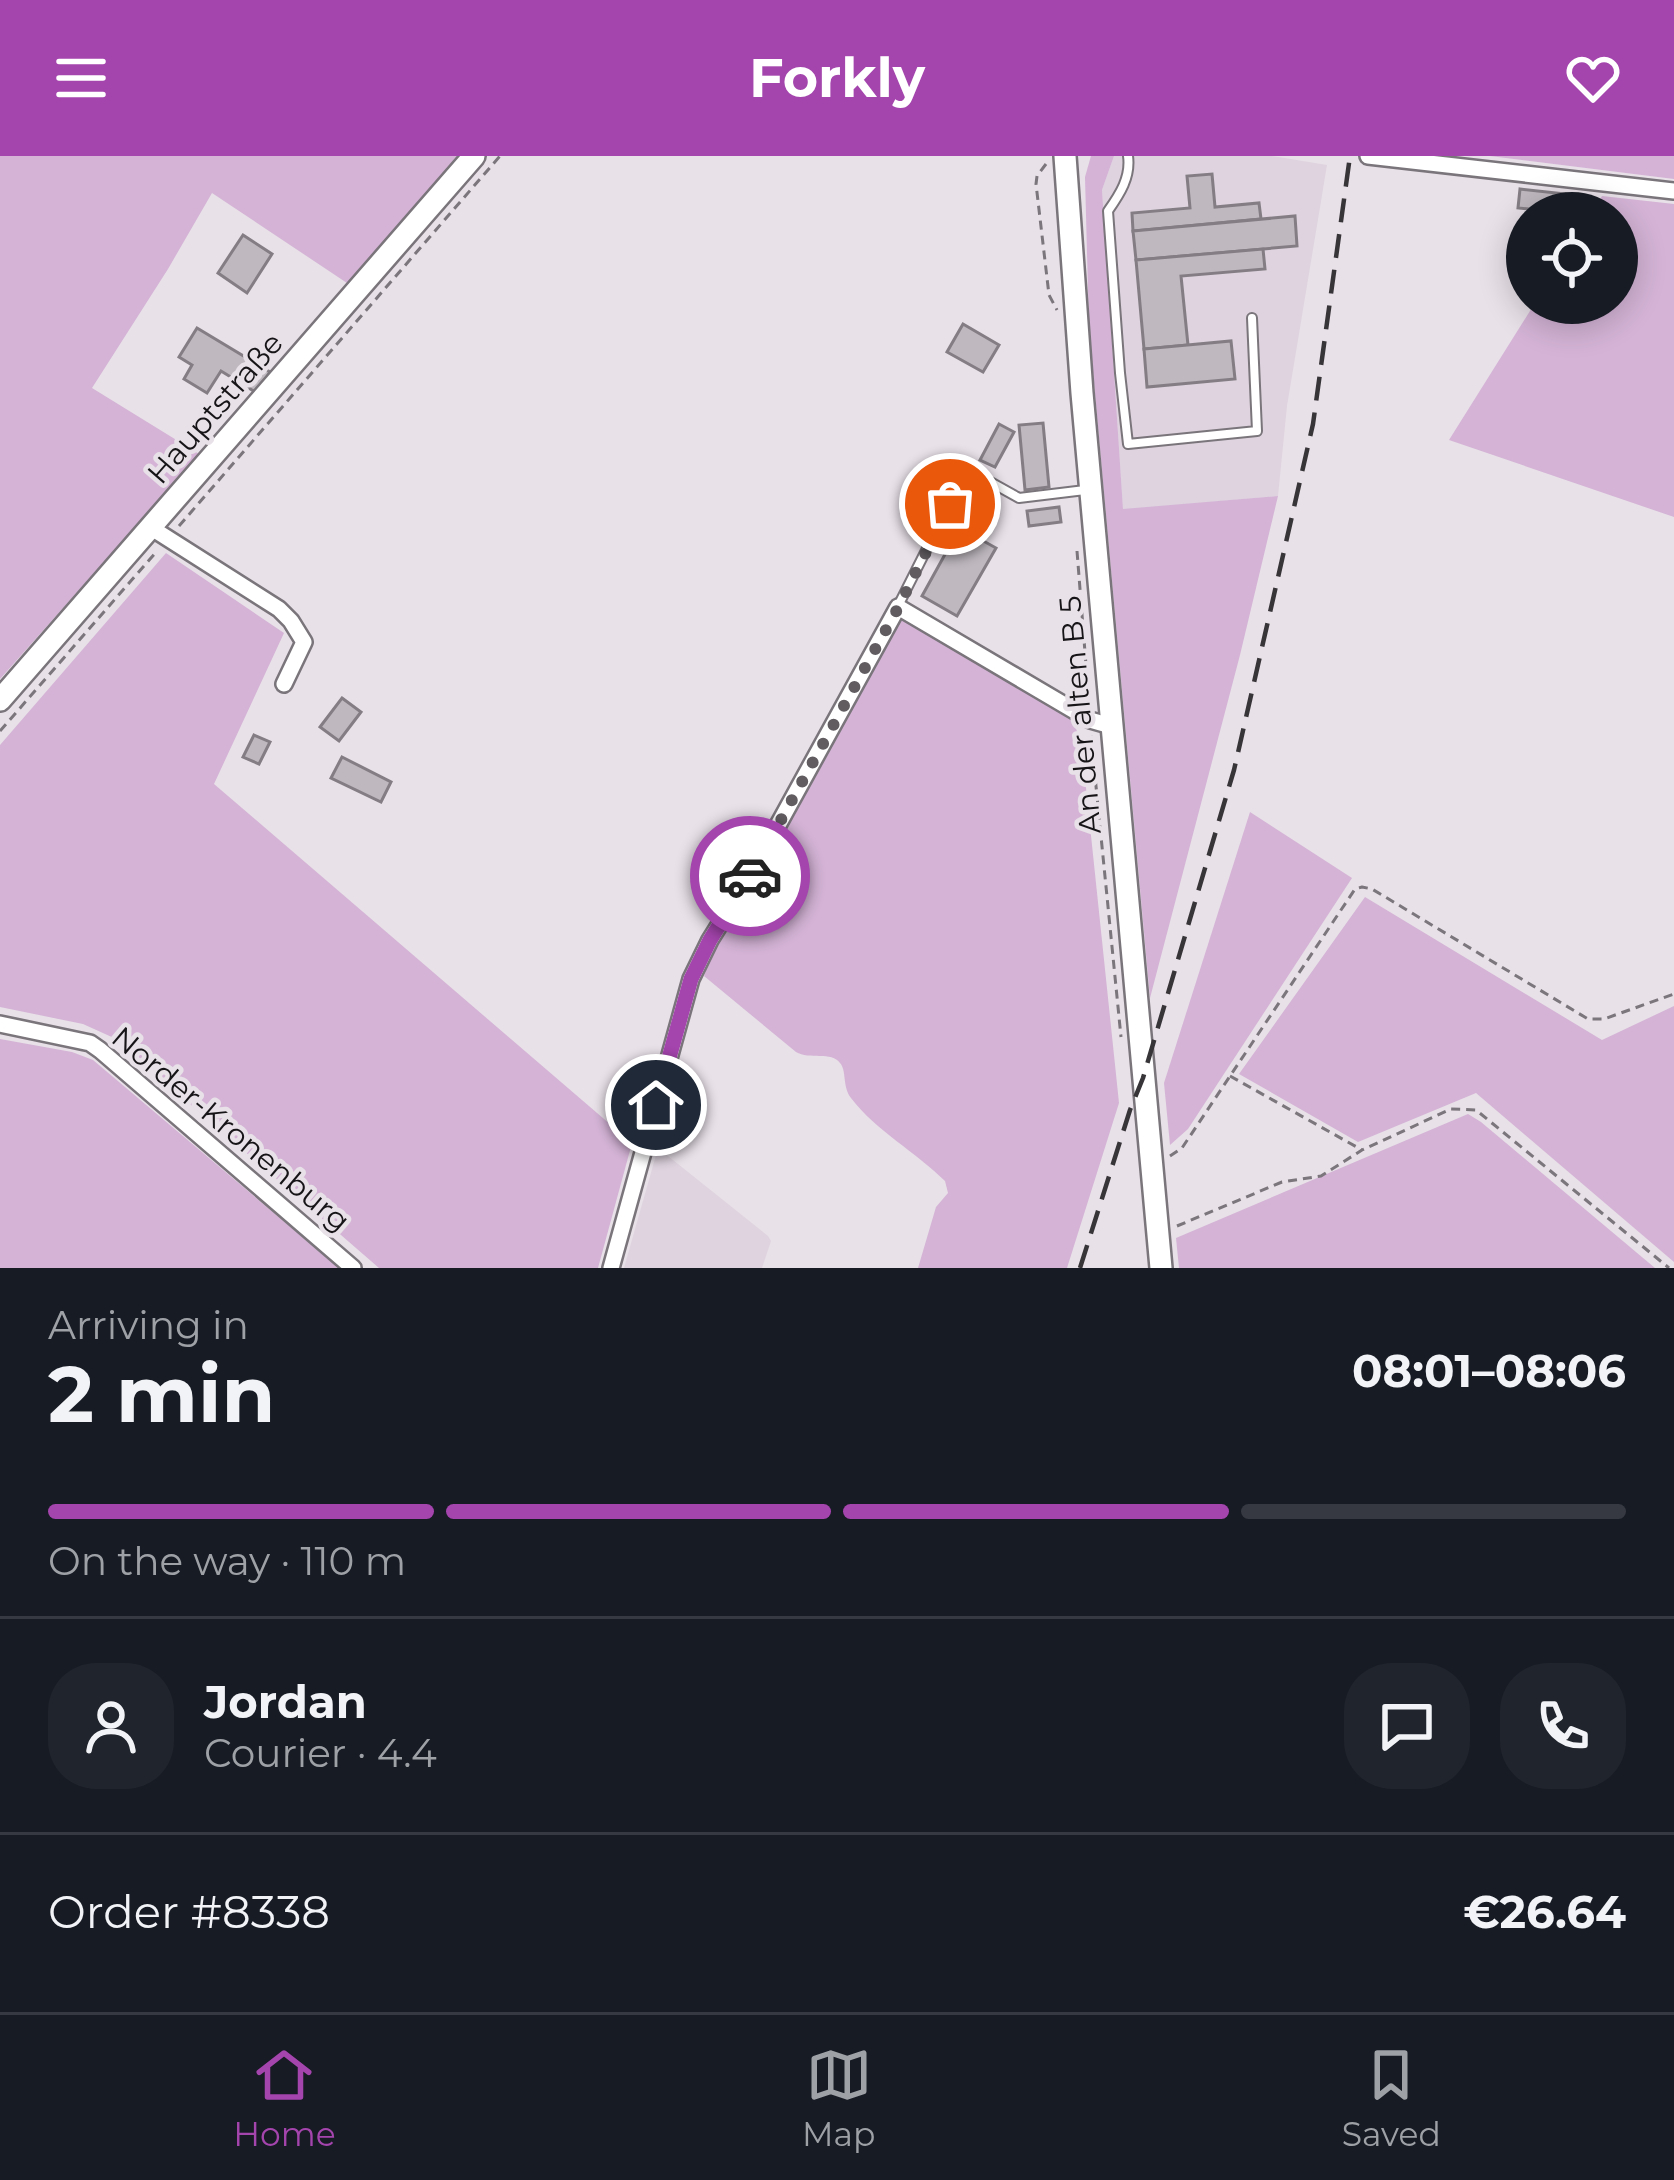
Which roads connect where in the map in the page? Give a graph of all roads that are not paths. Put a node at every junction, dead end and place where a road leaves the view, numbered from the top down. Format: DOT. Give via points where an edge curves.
graph roads {
  1 [pos="474,156"];
  2 [pos="1065,156"];
  3 [pos="1128,156"];
  4 [pos="1368,156"];
  5 [pos="1674,190"];
  6 [pos="1252,318"];
  7 [pos="1090,489"];
  8 [pos="159,533"];
  9 [pos="898,608"];
  10 [pos="284,684"];
  11 [pos="0,700"];
  12 [pos="1111,726"];
  13 [pos="0,1024"];
  14 [pos="353,1268"];
  15 [pos="611,1268"];
  16 [pos="1161,1268"];
  1 -- 8 [label="main road, Hauptstraße"];
  2 -- 7 [label="main road, An der alten B 5"];
  3 -- 6 [label="lane" via="1130,170 1108,211 1128,444 1257,430"];
  4 -- 5 [label="street"];
  7 -- 9 [label="lane" via="1019,498 967,469"];
  7 -- 12 [label="main road, An der alten B 5"];
  8 -- 10 [label="street" via="291,621 304,642"];
  8 -- 11 [label="main road, Hauptstraße"];
  9 -- 12 [label="street"];
  9 -- 15 [label="street" via="691,979"];
  12 -- 16 [label="main road, An der alten B 5"];
  13 -- 14 [label="street, Norder-Kronenburg" via="90,1043"];
}
